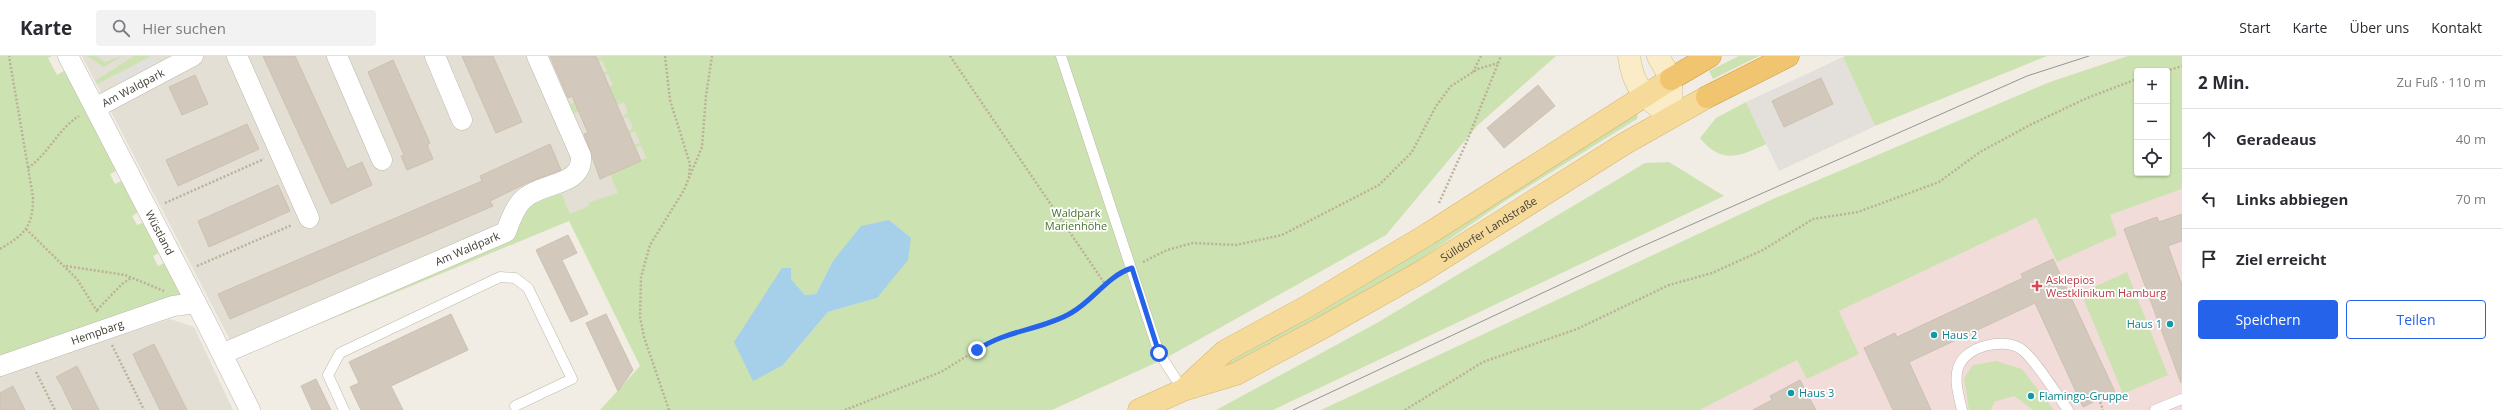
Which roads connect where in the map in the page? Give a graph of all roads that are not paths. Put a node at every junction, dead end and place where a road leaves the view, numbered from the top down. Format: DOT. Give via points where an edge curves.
graph roads {
  1 [pos="68,56"];
  2 [pos="193,56"];
  3 [pos="237,56"];
  4 [pos="337,56"];
  5 [pos="435,56"];
  6 [pos="537,56"];
  7 [pos="1061,56"];
  8 [pos="1629,56"];
  9 [pos="1658,56"];
  10 [pos="1710,56"];
  11 [pos="1788,56"];
  12 [pos="1670,79"];
  13 [pos="1643,96"];
  14 [pos="1707,97"];
  15 [pos="95,108"];
  16 [pos="1671,117"];
  17 [pos="462,120"];
  18 [pos="382,160"];
  19 [pos="309,218"];
  20 [pos="196,303"];
  21 [pos="222,354"];
  22 [pos="0,366"];
  23 [pos="1183,390"];
  24 [pos="2182,399"];
  25 [pos="515,406"];
  26 [pos="250,410"];
  27 [pos="344,410"];
  28 [pos="1139,410"];
  29 [pos="1962,410"];
  30 [pos="2068,410"];
  31 [pos="2155,410"];
  1 -- 15 [label="street, Wüstland"];
  2 -- 15 [label="street, Am Waldpark"];
  3 -- 19 [label="street"];
  4 -- 18 [label="street"];
  5 -- 17 [label="street"];
  6 -- 21 [label="street, Am Waldpark" via="581,156 581,167 575,175 525,197 506,232"];
  7 -- 23 [label="lane" via="1159,353"];
  8 -- 13 [label="main road" via="1631,69"];
  9 -- 12 [label="main road"];
  10 -- 12 [label="highway, Sülldorfer Landstraße"];
  11 -- 14 [label="highway, Sülldorfer Landstraße"];
  12 -- 13 [label="main road, Sülldorfer Landstraße"];
  12 -- 16 [label="main road"];
  13 -- 16 [label="main road"];
  13 -- 23 [label="main road, Sülldorfer Landstraße" via="1428,234 1308,306 1225,351"];
  14 -- 16 [label="main road, Sülldorfer Landstraße"];
  15 -- 20 [label="street, Wüstland"];
  16 -- 23 [label="main road, Sülldorfer Landstraße" via="1421,272 1320,329 1236,374"];
  20 -- 21 [label="street, Wüstland"];
  20 -- 22 [label="street, Hempbarg" via="173,306"];
  21 -- 26 [label="street, Wüstland"];
  23 -- 28 [label="main road, Sülldorfer Landstraße"];
  24 -- 31 [label="lane"];
  25 -- 27 [label="lane" via="572,379 528,288 515,278 500,277 340,353 328,375"];
  29 -- 30 [label="lane" via="1957,376 1961,361 1966,355 1982,348 2006,344 2015,346 2027,354"];
}
